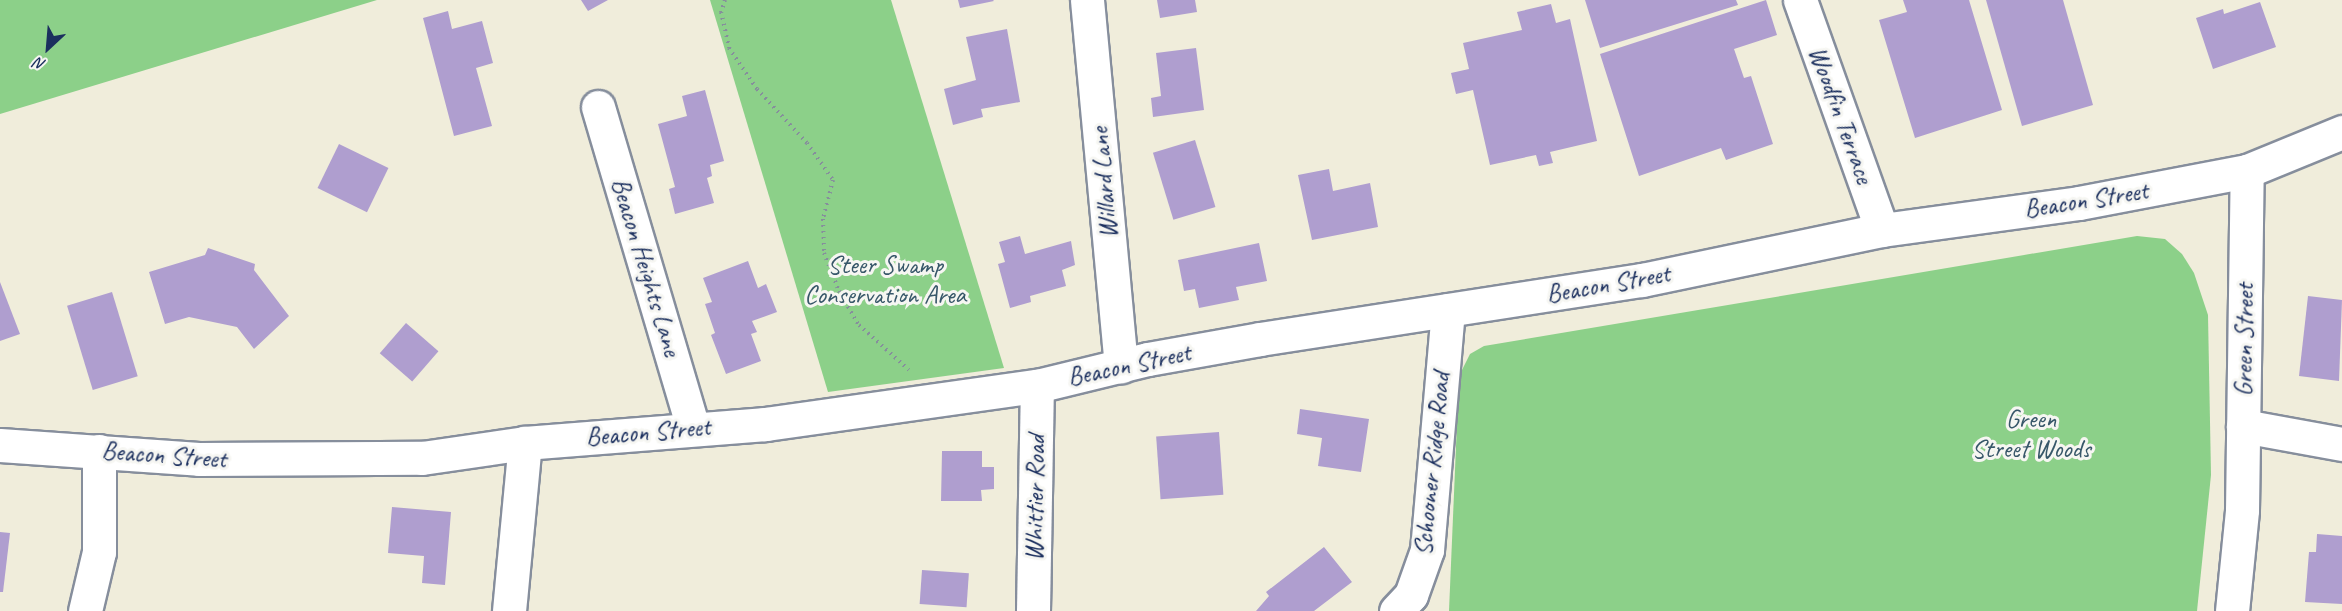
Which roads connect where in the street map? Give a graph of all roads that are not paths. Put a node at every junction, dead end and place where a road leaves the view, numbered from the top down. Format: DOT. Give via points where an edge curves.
graph roads {
  1 [pos="1087,0"];
  2 [pos="1803,4"];
  3 [pos="598,107"];
  4 [pos="2342,132"];
  5 [pos="2247,171"];
  6 [pos="1882,230"];
  7 [pos="1448,310"];
  8 [pos="1120,366"];
  9 [pos="1037,386"];
  10 [pos="2243,426"];
  11 [pos="693,427"];
  12 [pos="525,443"];
  13 [pos="2342,444"];
  14 [pos="0,445"];
  15 [pos="99,451"];
  16 [pos="85,611"];
  17 [pos="509,611"];
  18 [pos="1033,611"];
  19 [pos="1396,611"];
  20 [pos="2232,611"];
  1 -- 8 [label="street, Willard Lane"];
  2 -- 6 [label="street, Woodfin Terrace"];
  3 -- 11 [label="street, Beacon Heights Lane"];
  4 -- 5 [label="street"];
  5 -- 6 [label="street, Beacon Street" via="2079,203"];
  5 -- 10 [label="street, Green Street"];
  6 -- 7 [label="street, Beacon Street" via="1642,280"];
  7 -- 8 [label="street, Beacon Street" via="1260,339"];
  7 -- 19 [label="street, Schooner Ridge Road" via="1427,549 1411,595"];
  8 -- 9 [label="street, Beacon Street"];
  9 -- 11 [label="street, Beacon Street" via="765,424"];
  9 -- 18 [label="street, Whittier Road"];
  10 -- 13 [label="street"];
  10 -- 20 [label="street, Green Street" via="2242,510"];
  11 -- 12 [label="street, Beacon Street"];
  12 -- 15 [label="street, Beacon Street" via="399,458 199,459"];
  12 -- 17 [label="street"];
  14 -- 15 [label="street, Beacon Street"];
  15 -- 16 [label="street" via="99,552"];
}
